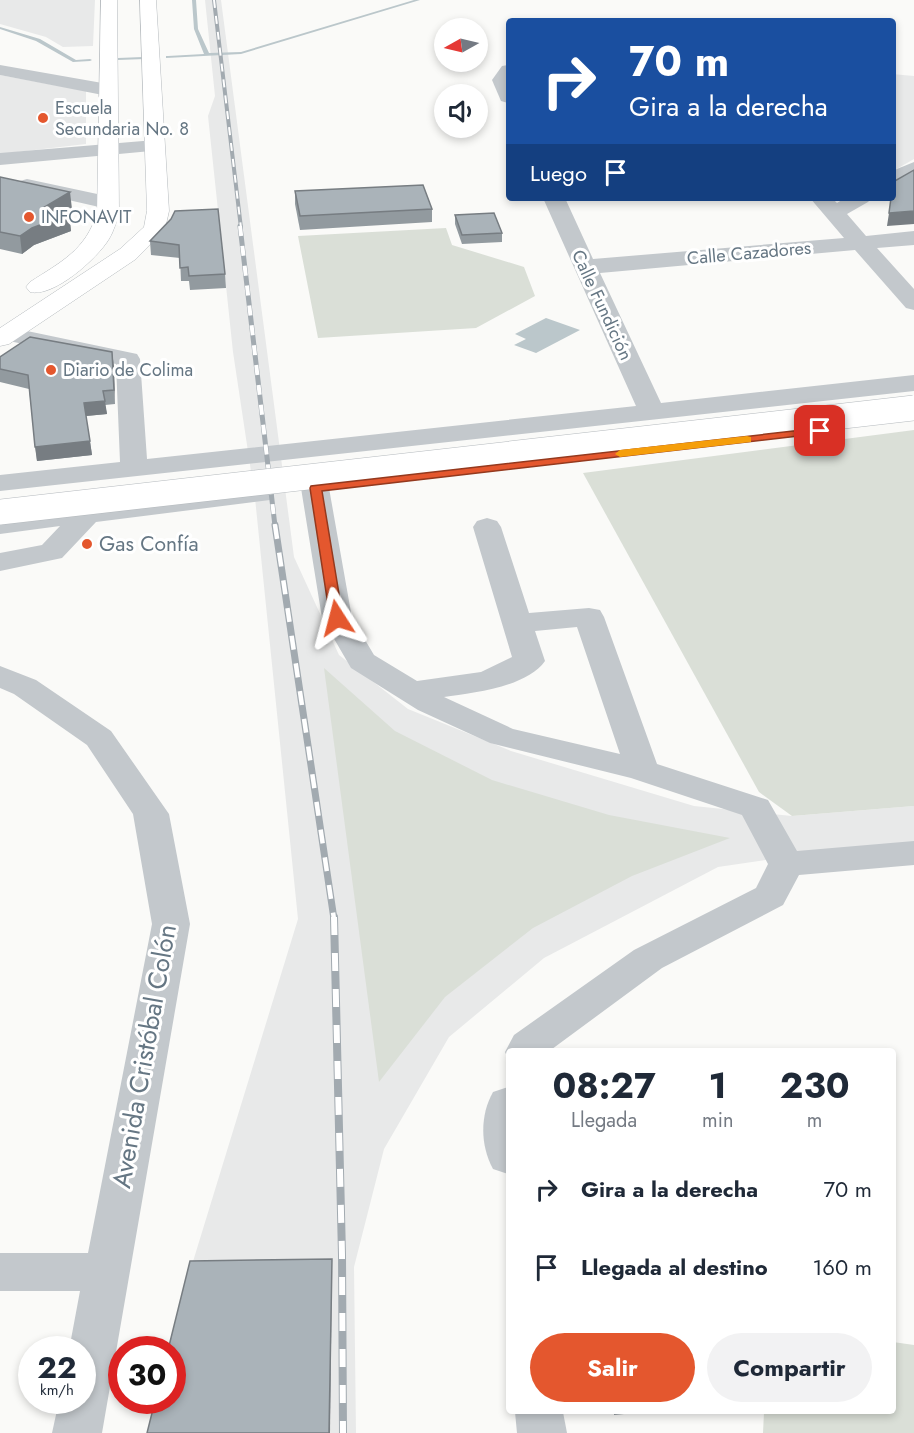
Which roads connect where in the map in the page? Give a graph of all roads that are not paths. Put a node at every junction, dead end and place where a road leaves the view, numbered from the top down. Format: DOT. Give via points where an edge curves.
graph roads {
  1 [pos="109,0"];
  2 [pos="148,0"];
  3 [pos="0,70"];
  4 [pos="506,73"];
  5 [pos="108,90"];
  6 [pos="506,92"];
  7 [pos="155,146"];
  8 [pos="108,148"];
  9 [pos="0,159"];
  10 [pos="914,168"];
  11 [pos="896,178"];
  12 [pos="11,182"];
  13 [pos="555,201"];
  14 [pos="848,201"];
  15 [pos="108,203"];
  16 [pos="827,206"];
  17 [pos="914,238"];
  18 [pos="861,243"];
  19 [pos="585,267"];
  20 [pos="20,300"];
  21 [pos="914,303"];
  22 [pos="4,337"];
  23 [pos="914,383"];
  24 [pos="914,393"];
  25 [pos="914,408"];
  26 [pos="652,412"];
  27 [pos="914,420"];
  28 [pos="291,452"];
  29 [pos="208,461"];
  30 [pos="134,469"];
  31 [pos="0,483"];
  32 [pos="308,489"];
  33 [pos="0,493"];
  34 [pos="212,500"];
  35 [pos="0,512"];
  36 [pos="87,515"];
  37 [pos="0,525"];
  38 [pos="487,527"];
  39 [pos="0,562"];
  40 [pos="518,623"];
  41 [pos="0,676"];
  42 [pos="410,692"];
  43 [pos="642,771"];
  44 [pos="914,853"];
  45 [pos="786,864"];
  46 [pos="527,1048"];
  47 [pos="506,1110"];
  48 [pos="506,1137"];
  49 [pos="0,1272"];
  50 [pos="107,1272"];
  51 [pos="539,1414"];
  52 [pos="77,1433"];
  53 [pos="542,1433"];
  1 -- 5 [label="main road"];
  2 -- 7 [label="main road"];
  3 -- 5 [label="street"];
  4 -- 6 [label="street" via="501,80"];
  5 -- 8 [label="main road"];
  7 -- 8 [label="street"];
  7 -- 22 [label="main road" via="158,211 154,229 128,255"];
  8 -- 9 [label="street"];
  8 -- 15 [label="main road"];
  10 -- 11 [label="street"];
  12 -- 15 [label="street"];
  13 -- 19 [label="street, Calle Fundición"];
  14 -- 16 [label="street"];
  15 -- 20 [label="main road" via="105,227 89,252"];
  16 -- 18 [label="street"];
  17 -- 18 [label="street, Calle Cazadores"];
  18 -- 19 [label="street, Calle Cazadores"];
  18 -- 21 [label="street"];
  19 -- 26 [label="street, Calle Fundición"];
  22 -- 30 [label="street" via="128,359"];
  23 -- 26 [label="street"];
  24 -- 33 [label="main road"];
  25 -- 35 [label="main road, bridge"];
  26 -- 28 [label="street"];
  27 -- 32 [label="street"];
  28 -- 29 [label="street"];
  28 -- 32 [label="street" via="280,459 280,475 286,483"];
  29 -- 30 [label="street"];
  29 -- 34 [label="street" via="224,464 236,472 238,480 230,492"];
  30 -- 31 [label="street"];
  32 -- 34 [label="street"];
  32 -- 42 [label="street" via="337,618 362,661"];
  34 -- 36 [label="street"];
  36 -- 37 [label="street"];
  36 -- 39 [label="street" via="52,552"];
  38 -- 40 [label="street"];
  40 -- 42 [label="street" via="529,661 489,681"];
  40 -- 43 [label="street" via="589,617"];
  41 -- 50 [label="street, Avenida Cristóbal Colón" via="25,687 99,738 151,814 171,924"];
  42 -- 43 [label="street" via="502,736"];
  43 -- 45 [label="street" via="756,808"];
  44 -- 45 [label="street"];
  45 -- 46 [label="street" via="770,896 648,959"];
  47 -- 48 [label="street"];
  49 -- 50 [label="street"];
  50 -- 52 [label="street, Avenida Cristóbal Colón"];
  51 -- 53 [label="street"];
}
